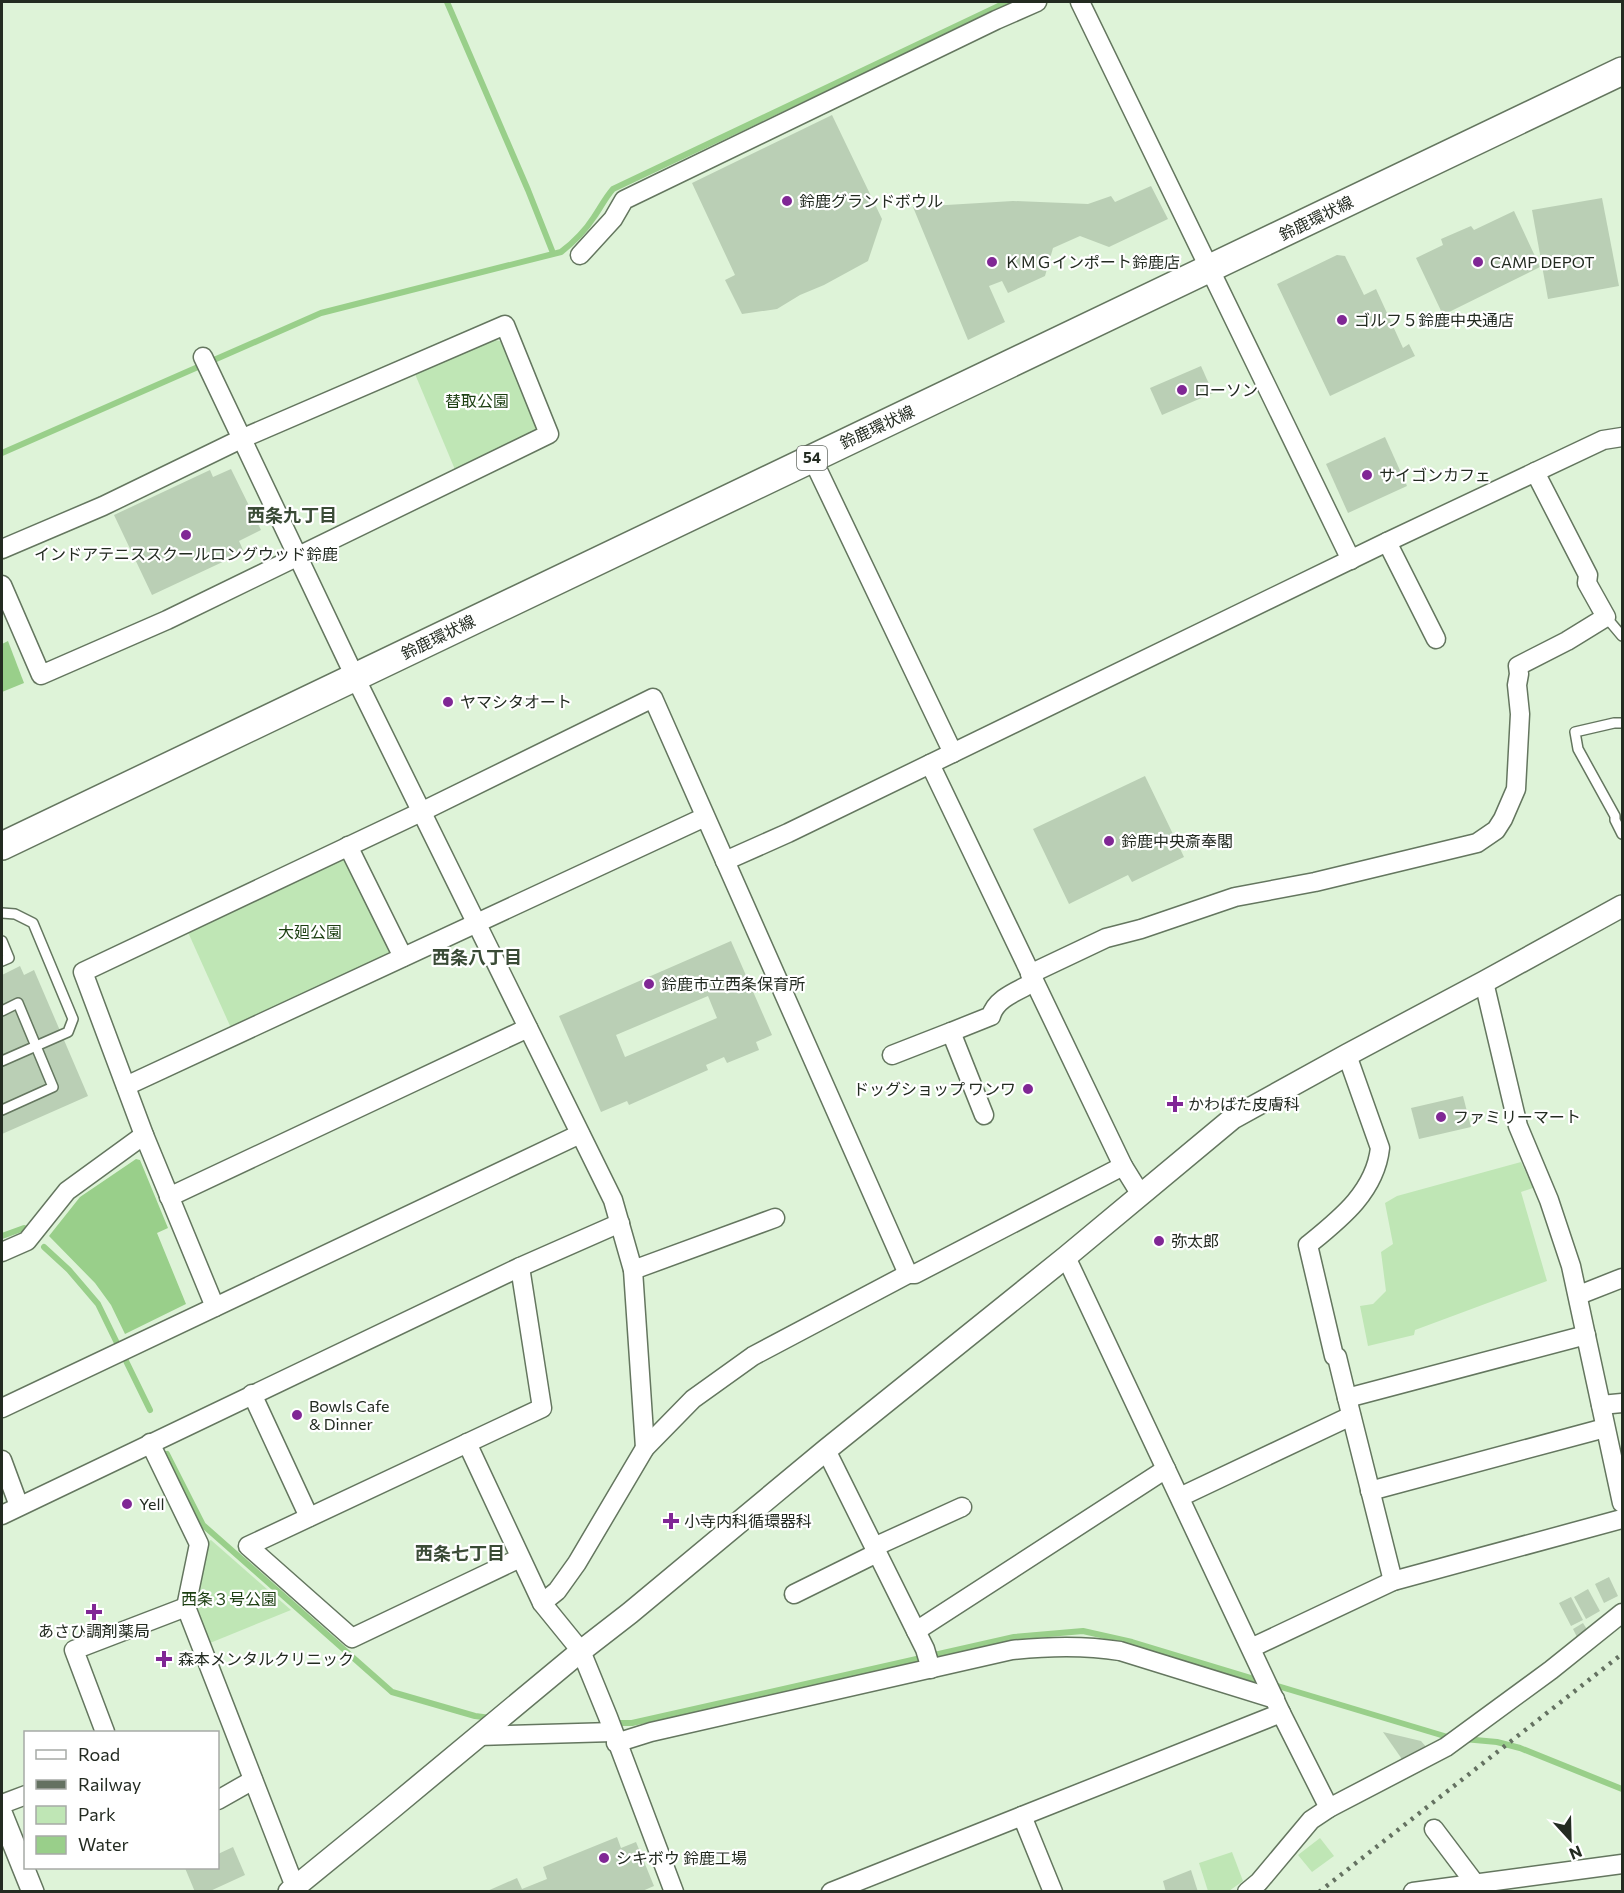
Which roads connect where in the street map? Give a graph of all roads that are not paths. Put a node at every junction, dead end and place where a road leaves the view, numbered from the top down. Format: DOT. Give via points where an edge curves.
graph roads {
  1 [pos="1037,2"];
  2 [pos="1080,2"];
  3 [pos="1623,71"];
  4 [pos="580,255"];
  5 [pos="1209,269"];
  6 [pos="203,357"];
  7 [pos="1623,437"];
  8 [pos="241,439"];
  9 [pos="812,458"];
  10 [pos="1535,472"];
  11 [pos="1387,542"];
  12 [pos="2,549"];
  13 [pos="297,556"];
  14 [pos="1351,560"];
  15 [pos="2,585"];
  16 [pos="1606,617"];
  17 [pos="1623,636"];
  18 [pos="1436,639"];
  19 [pos="355,677"];
  20 [pos="1623,723"];
  21 [pos="953,753"];
  22 [pos="930,764"];
  23 [pos="421,812"];
  24 [pos="705,817"];
  25 [pos="1623,834"];
  26 [pos="2,846"];
  27 [pos="348,846"];
  28 [pos="726,861"];
  29 [pos="1623,906"];
  30 [pos="2,913"];
  31 [pos="477,922"];
  32 [pos="2,940"];
  33 [pos="403,957"];
  34 [pos="2,961"];
  35 [pos="1032,978"];
  36 [pos="1484,982"];
  37 [pos="2,1011"];
  38 [pos="528,1028"];
  39 [pos="951,1032"];
  40 [pos="36,1046"];
  41 [pos="1347,1054"];
  42 [pos="892,1055"];
  43 [pos="2,1061"];
  44 [pos="126,1086"];
  45 [pos="2,1110"];
  46 [pos="984,1115"];
  47 [pos="580,1134"];
  48 [pos="144,1135"];
  49 [pos="1123,1166"];
  50 [pos="1141,1195"];
  51 [pos="169,1197"];
  52 [pos="775,1218"];
  53 [pos="620,1222"];
  54 [pos="2,1252"];
  55 [pos="1066,1257"];
  56 [pos="520,1267"];
  57 [pos="633,1270"];
  58 [pos="908,1274"];
  59 [pos="1623,1278"];
  60 [pos="1579,1295"];
  61 [pos="215,1307"];
  62 [pos="1586,1335"];
  63 [pos="252,1394"];
  64 [pos="1623,1403"];
  65 [pos="1601,1405"];
  66 [pos="1349,1407"];
  67 [pos="2,1408"];
  68 [pos="1605,1428"];
  69 [pos="150,1443"];
  70 [pos="467,1443"];
  71 [pos="645,1448"];
  72 [pos="826,1450"];
  73 [pos="2,1460"];
  74 [pos="1166,1469"];
  75 [pos="1370,1491"];
  76 [pos="1180,1497"];
  77 [pos="1623,1503"];
  78 [pos="20,1506"];
  79 [pos="962,1507"];
  80 [pos="2,1515"];
  81 [pos="309,1517"];
  82 [pos="1623,1519"];
  83 [pos="876,1550"];
  84 [pos="520,1558"];
  85 [pos="1393,1581"];
  86 [pos="794,1594"];
  87 [pos="542,1603"];
  88 [pos="186,1607"];
  89 [pos="1623,1614"];
  90 [pos="916,1631"];
  91 [pos="1251,1648"];
  92 [pos="581,1651"];
  93 [pos="931,1669"];
  94 [pos="1276,1701"];
  95 [pos="105,1731"];
  96 [pos="613,1731"];
  97 [pos="478,1736"];
  98 [pos="253,1780"];
  99 [pos="24,1796"];
  100 [pos="219,1799"];
  101 [pos="2,1804"];
  102 [pos="1329,1808"];
  103 [pos="2,1815"];
  104 [pos="1022,1816"];
  105 [pos="1434,1829"];
  106 [pos="1623,1864"];
  107 [pos="1474,1882"];
  108 [pos="869,1885"];
  109 [pos="292,1889"];
  110 [pos="33,1892"];
  111 [pos="674,1892"];
  112 [pos="831,1892"];
  113 [pos="1053,1892"];
  114 [pos="1247,1892"];
  115 [pos="1413,1892"];
  1 -- 4 [label="street" via="624,200 613,219"];
  2 -- 5 [label="street"];
  3 -- 5 [label="main road, 鈴鹿環状線 / 54"];
  5 -- 9 [label="main road, 鈴鹿環状線 / 54"];
  5 -- 14 [label="street"];
  6 -- 8 [label="street"];
  7 -- 10 [label="street" via="1603,440"];
  8 -- 12 [label="street" via="103,506"];
  8 -- 13 [label="street"];
  8 -- 13 [label="street" via="505,325 549,434"];
  9 -- 19 [label="main road, 鈴鹿環状線 / 54"];
  9 -- 21 [label="street"];
  10 -- 11 [label="street"];
  10 -- 16 [label="street"];
  11 -- 14 [label="street"];
  11 -- 18 [label="street"];
  13 -- 15 [label="street" via="167,620 41,675"];
  13 -- 19 [label="street"];
  14 -- 21 [label="street"];
  16 -- 17 [label="lane"];
  16 -- 35 [label="street" via="1518,666 1516,789 1496,830 1477,843 1235,897 1106,938"];
  19 -- 23 [label="street"];
  19 -- 26 [label="main road, 鈴鹿環状線 / 54"];
  20 -- 25 [label="lane" via="1575,732 1578,749"];
  21 -- 22 [label="street"];
  22 -- 28 [label="street"];
  22 -- 35 [label="street"];
  23 -- 24 [label="street" via="653,698"];
  23 -- 27 [label="street"];
  23 -- 31 [label="street"];
  24 -- 28 [label="street"];
  24 -- 31 [label="street"];
  27 -- 33 [label="street"];
  27 -- 44 [label="street" via="83,972"];
  28 -- 58 [label="street"];
  29 -- 36 [label="street"];
  30 -- 40 [label="lane" via="15,914 33,923 73,1019 68,1032"];
  31 -- 33 [label="street"];
  31 -- 38 [label="street"];
  32 -- 34 [label="lane" via="9,958"];
  33 -- 44 [label="street"];
  35 -- 39 [label="street" via="993,1008 991,1016"];
  35 -- 49 [label="street"];
  36 -- 41 [label="street"];
  36 -- 60 [label="street" via="1518,1126 1549,1200"];
  37 -- 40 [label="lane" via="18,1003"];
  38 -- 47 [label="street"];
  38 -- 51 [label="street"];
  39 -- 42 [label="street"];
  39 -- 46 [label="street"];
  40 -- 43 [label="lane"];
  40 -- 45 [label="lane" via="53,1088"];
  41 -- 50 [label="street" via="1233,1118"];
  41 -- 66 [label="street" via="1380,1148 1379,1156 1371,1181 1357,1200 1308,1245"];
  44 -- 48 [label="street"];
  47 -- 53 [label="street"];
  47 -- 61 [label="street"];
  48 -- 51 [label="street"];
  48 -- 54 [label="street" via="67,1191 27,1241"];
  49 -- 50 [label="street"];
  49 -- 58 [label="street" via="915,1274"];
  50 -- 55 [label="street"];
  51 -- 61 [label="street"];
  52 -- 57 [label="street"];
  53 -- 56 [label="street"];
  53 -- 57 [label="street"];
  55 -- 72 [label="street"];
  55 -- 74 [label="street"];
  56 -- 63 [label="street"];
  56 -- 70 [label="street" via="542,1408"];
  57 -- 71 [label="street"];
  58 -- 71 [label="street" via="753,1356 693,1399"];
  59 -- 60 [label="street"];
  60 -- 62 [label="street"];
  61 -- 67 [label="street"];
  62 -- 65 [label="street"];
  62 -- 66 [label="street"];
  63 -- 69 [label="street"];
  63 -- 81 [label="street"];
  64 -- 65 [label="street"];
  65 -- 68 [label="street"];
  66 -- 75 [label="street"];
  66 -- 76 [label="street"];
  68 -- 75 [label="street"];
  68 -- 77 [label="street"];
  69 -- 78 [label="street"];
  69 -- 88 [label="street" via="199,1544"];
  70 -- 81 [label="street"];
  70 -- 84 [label="street"];
  71 -- 87 [label="street" via="578,1563 557,1591"];
  72 -- 83 [label="street"];
  72 -- 92 [label="street"];
  73 -- 78 [label="street"];
  74 -- 76 [label="street"];
  74 -- 90 [label="street"];
  75 -- 85 [label="street"];
  76 -- 91 [label="street"];
  78 -- 80 [label="street"];
  79 -- 83 [label="street"];
  81 -- 84 [label="street" via="248,1546 352,1638"];
  82 -- 85 [label="street"];
  83 -- 86 [label="street"];
  83 -- 90 [label="street"];
  84 -- 87 [label="street"];
  85 -- 91 [label="street"];
  87 -- 92 [label="street"];
  88 -- 95 [label="street" via="74,1650"];
  88 -- 98 [label="street"];
  89 -- 102 [label="street" via="1446,1747"];
  90 -- 93 [label="street"];
  91 -- 94 [label="street"];
  92 -- 96 [label="street"];
  92 -- 97 [label="street"];
  93 -- 94 [label="street" via="1012,1650 1095,1647"];
  93 -- 96 [label="street" via="674,1727"];
  94 -- 102 [label="street"];
  94 -- 104 [label="street"];
  96 -- 97 [label="street"];
  96 -- 111 [label="street"];
  97 -- 109 [label="street"];
  98 -- 100 [label="street"];
  98 -- 109 [label="street"];
  99 -- 101 [label="street"];
  102 -- 114 [label="street" via="1311,1820"];
  103 -- 110 [label="street"];
  104 -- 108 [label="street"];
  104 -- 113 [label="street"];
  105 -- 107 [label="street"];
  106 -- 107 [label="street"];
  107 -- 115 [label="street"];
  108 -- 112 [label="street"];
}
